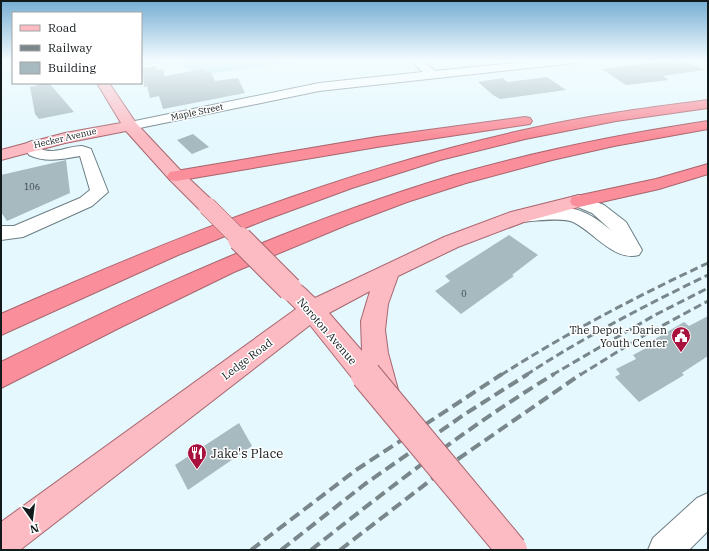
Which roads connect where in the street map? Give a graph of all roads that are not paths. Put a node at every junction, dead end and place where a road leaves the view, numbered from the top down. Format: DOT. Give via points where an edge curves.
graph roads {
  1 [pos="106,86"];
  2 [pos="332,86"];
  3 [pos="708,104"];
  4 [pos="668,109"];
  5 [pos="708,125"];
  6 [pos="130,126"];
  7 [pos="32,146"];
  8 [pos="1,155"];
  9 [pos="708,169"];
  10 [pos="176,176"];
  11 [pos="579,201"];
  12 [pos="518,217"];
  13 [pos="1,233"];
  14 [pos="390,271"];
  15 [pos="312,310"];
  16 [pos="1,325"];
  17 [pos="1,376"];
  18 [pos="387,400"];
  19 [pos="708,509"];
  20 [pos="1,543"];
  21 [pos="512,550"];
  22 [pos="665,550"];
  1 -- 6 [label="main road, Noroton Avenue"];
  2 -- 6 [label="street, Maple Street"];
  3 -- 4 [label="highway"];
  4 -- 10 [label="highway" via="564,116 492,125"];
  4 -- 16 [label="highway" via="512,137 378,173 224,227"];
  5 -- 17 [label="highway" via="629,138 548,156 458,180 370,210 259,253 191,283"];
  6 -- 7 [label="main road, Hecker Avenue"];
  6 -- 10 [label="main road, Noroton Avenue"];
  7 -- 8 [label="main road, Hecker Avenue"];
  7 -- 13 [label="street" via="34,152 39,155 48,156 82,150 86,152 99,192 86,202 16,232"];
  9 -- 11 [label="highway" via="658,184"];
  10 -- 15 [label="main road, Noroton Avenue, bridge"];
  11 -- 12 [label="main road, Ledge Road"];
  11 -- 12 [label="street" via="598,209 619,227 632,250 613,242 577,216 564,214"];
  12 -- 14 [label="main road, Ledge Road" via="451,242"];
  14 -- 15 [label="main road, Ledge Road"];
  14 -- 18 [label="main road" via="378,297 372,338"];
  15 -- 18 [label="main road, Noroton Avenue, bridge"];
  15 -- 20 [label="main road, Ledge Road"];
  18 -- 21 [label="main road, Noroton Avenue, bridge"];
  19 -- 22 [label="street"];
}
